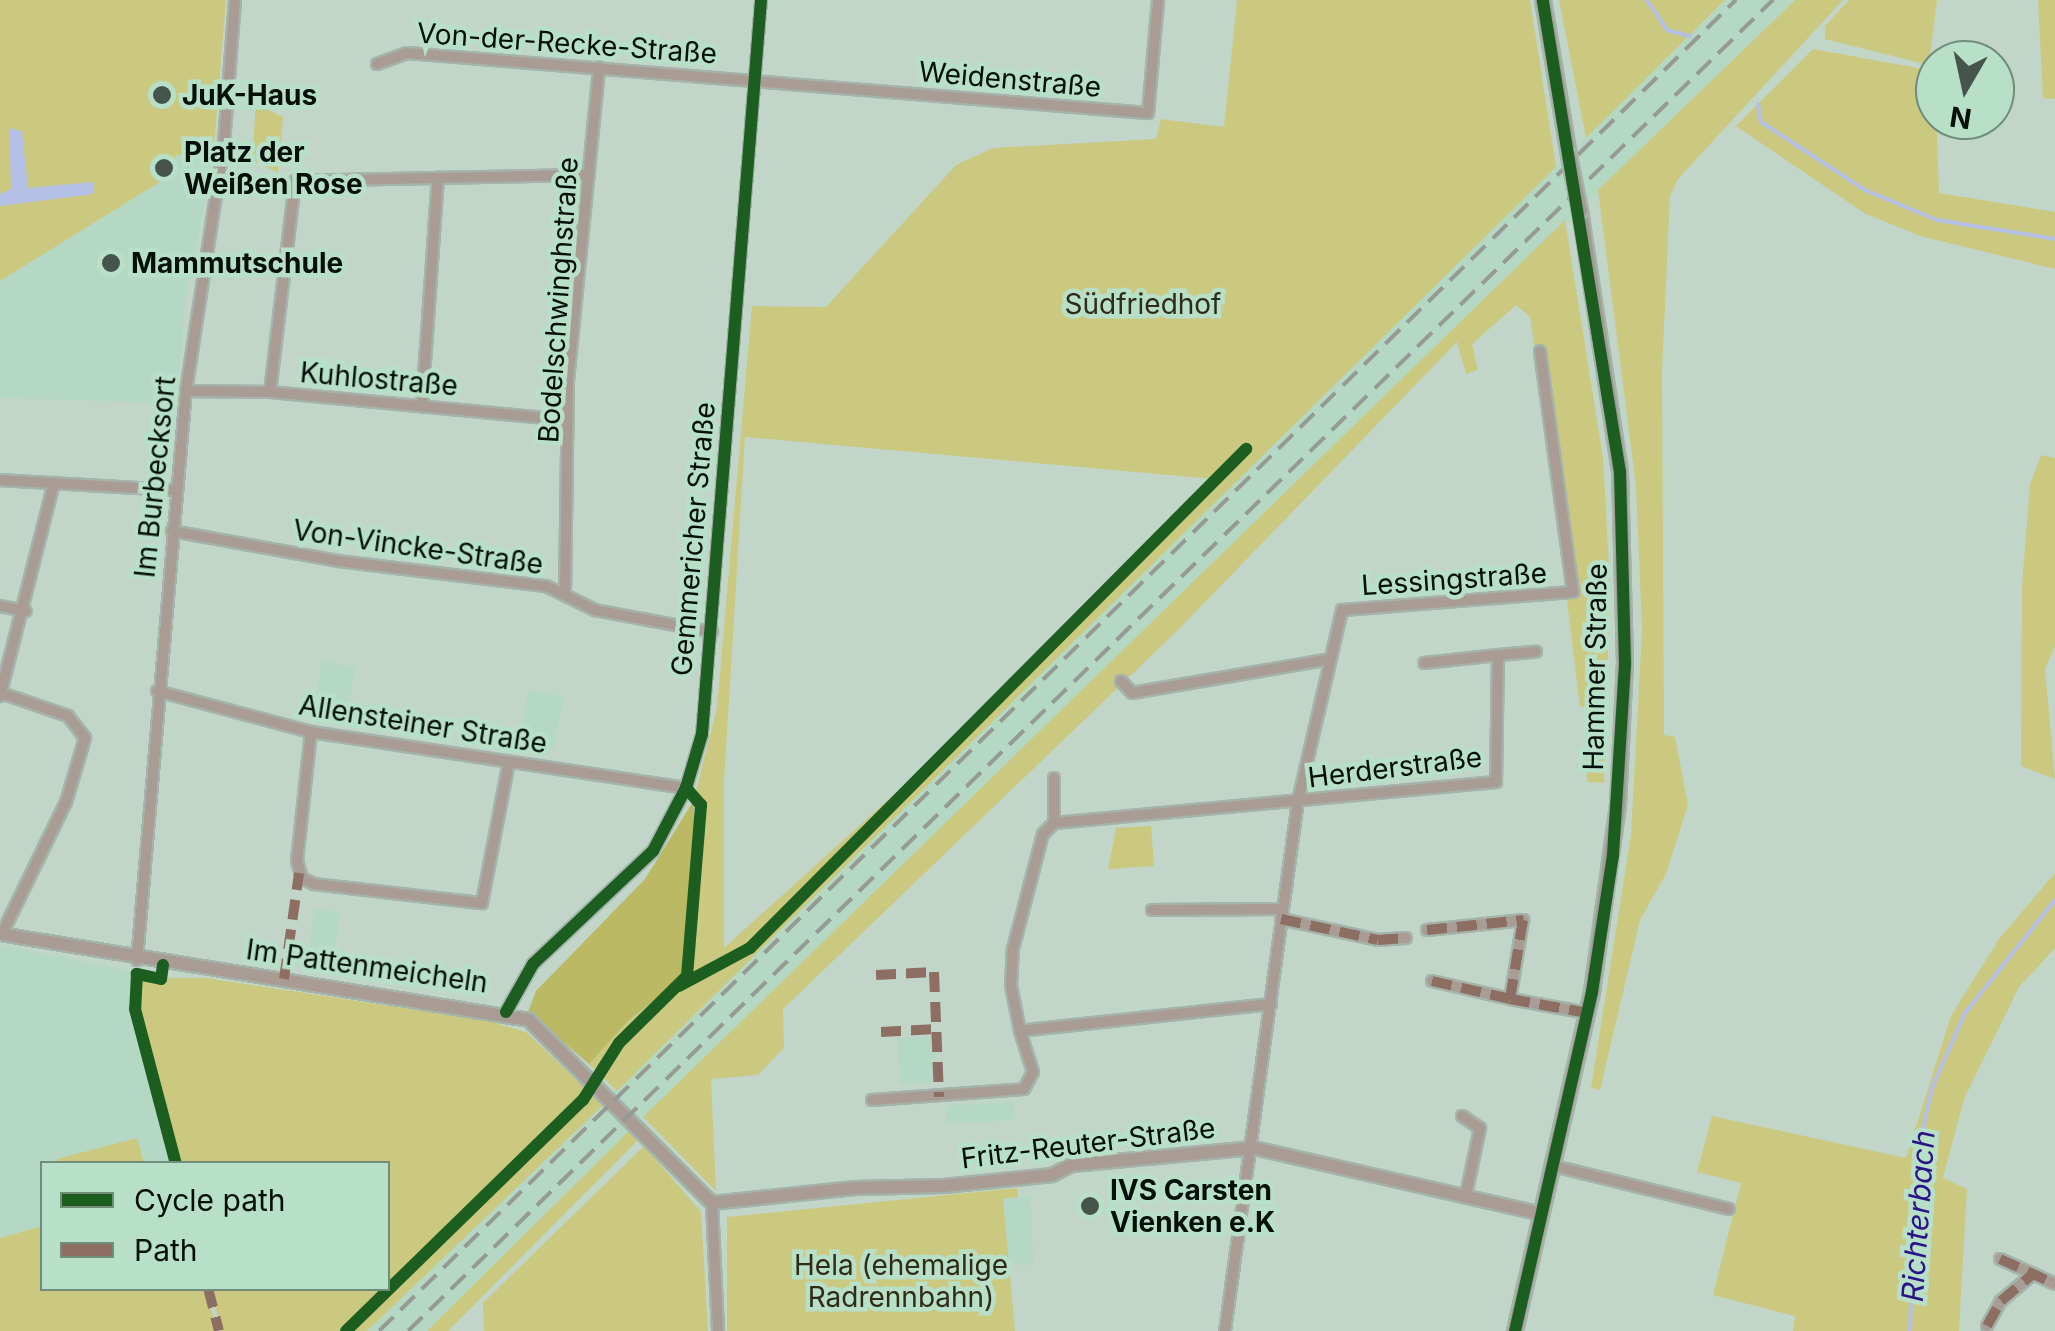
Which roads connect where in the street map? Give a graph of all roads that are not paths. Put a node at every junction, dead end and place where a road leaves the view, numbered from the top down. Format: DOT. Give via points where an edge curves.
graph roads {
  1 [pos="235,0"];
  2 [pos="761,0"];
  3 [pos="1158,0"];
  4 [pos="1543,0"];
  5 [pos="378,64"];
  6 [pos="599,68"];
  7 [pos="756,79"];
  8 [pos="590,176"];
  9 [pos="438,178"];
  10 [pos="1540,352"];
  11 [pos="186,391"];
  12 [pos="270,392"];
  13 [pos="422,405"];
  14 [pos="568,420"];
  15 [pos="0,480"];
  16 [pos="54,484"];
  17 [pos="176,490"];
  18 [pos="172,531"];
  19 [pos="566,595"];
  20 [pos="0,606"];
  21 [pos="26,611"];
  22 [pos="712,632"];
  23 [pos="1536,652"];
  24 [pos="1498,655"];
  25 [pos="1330,659"];
  26 [pos="1424,662"];
  27 [pos="1121,681"];
  28 [pos="156,691"];
  29 [pos="1,695"];
  30 [pos="311,732"];
  31 [pos="508,762"];
  32 [pos="1054,778"];
  33 [pos="686,788"];
  34 [pos="1298,801"];
  35 [pos="1054,823"];
  36 [pos="1152,910"];
  37 [pos="1282,914"];
  38 [pos="1427,930"];
  39 [pos="1,934"];
  40 [pos="1406,938"];
  41 [pos="137,960"];
  42 [pos="1432,981"];
  43 [pos="1510,998"];
  44 [pos="1271,1004"];
  45 [pos="506,1012"];
  46 [pos="1588,1013"];
  47 [pos="1020,1031"];
  48 [pos="872,1100"];
  49 [pos="1462,1116"];
  50 [pos="1254,1148"];
  51 [pos="1554,1166"];
  52 [pos="1466,1195"];
  53 [pos="712,1203"];
  54 [pos="1729,1208"];
  55 [pos="1543,1214"];
  56 [pos="2000,1258"];
  57 [pos="2032,1274"];
  58 [pos="2055,1284"];
  59 [pos="1987,1326"];
  60 [pos="1228,1330"];
  61 [pos="718,1331"];
  62 [pos="1515,1331"];
  1 -- 11 [label="street, Im Burbecksort" via="224,143"];
  2 -- 7 [label="street, Gemmericher Straße"];
  3 -- 7 [label="street, Weidenstraße" via="1148,113"];
  4 -- 46 [label="main road, Hammer Straße, bridge" via="1620,472 1625,663 1613,855"];
  5 -- 6 [label="street, Von-der-Recke-Straße" via="408,53"];
  6 -- 7 [label="street, Von-der-Recke-Straße"];
  6 -- 8 [label="street, Bodelschwinghstraße"];
  7 -- 22 [label="street, Gemmericher Straße"];
  8 -- 9 [label="street"];
  8 -- 14 [label="street, Bodelschwinghstraße"];
  9 -- 12 [label="street" via="295,182"];
  9 -- 13 [label="street"];
  10 -- 25 [label="street, Lessingstraße" via="1573,592 1342,610"];
  11 -- 12 [label="street, Kuhlostraße"];
  11 -- 17 [label="street, Im Burbecksort"];
  12 -- 13 [label="street, Kuhlostraße"];
  13 -- 14 [label="street, Kuhlostraße"];
  14 -- 19 [label="street, Bodelschwinghstraße"];
  15 -- 16 [label="street"];
  16 -- 17 [label="street"];
  16 -- 21 [label="street"];
  17 -- 18 [label="street, Im Burbecksort"];
  18 -- 19 [label="street, Von-Vincke-Straße" via="338,561 546,586"];
  18 -- 28 [label="street, Im Burbecksort"];
  19 -- 22 [label="street, Von-Vincke-Straße" via="595,610"];
  20 -- 21 [label="street"];
  21 -- 29 [label="street"];
  22 -- 33 [label="street, Gemmericher Straße" via="702,734"];
  23 -- 24 [label="street"];
  24 -- 26 [label="street"];
  24 -- 34 [label="street, Herderstraße" via="1496,782"];
  25 -- 27 [label="street" via="1132,694"];
  25 -- 34 [label="street, Lessingstraße"];
  28 -- 30 [label="street, Allensteiner Straße"];
  28 -- 41 [label="street, Im Burbecksort"];
  29 -- 39 [label="street" via="68,716 84,738 66,802"];
  30 -- 31 [label="street, Allensteiner Straße"];
  30 -- 31 [label="street" via="298,867 307,882 325,886 482,903"];
  31 -- 33 [label="street, Allensteiner Straße"];
  32 -- 35 [label="street"];
  33 -- 45 [label="street, Gemmericher Straße" via="642,864 532,964"];
  34 -- 35 [label="street"];
  34 -- 37 [label="street, Lessingstraße"];
  35 -- 47 [label="street" via="1034,858 1013,949 1011,985"];
  36 -- 37 [label="street"];
  37 -- 40 [label="street" via="1378,940"];
  37 -- 44 [label="street, Lessingstraße"];
  38 -- 43 [label="street" via="1523,920"];
  39 -- 41 [label="street, Im Pattenmeicheln"];
  41 -- 45 [label="street, Im Pattenmeicheln"];
  42 -- 43 [label="street"];
  43 -- 46 [label="street"];
  44 -- 47 [label="street"];
  44 -- 50 [label="street, Lessingstraße"];
  45 -- 53 [label="street, Im Pattenmeicheln" via="554,1038"];
  46 -- 51 [label="main road, Hammer Straße"];
  47 -- 48 [label="street" via="1033,1072 1024,1089"];
  49 -- 52 [label="street" via="1480,1128"];
  50 -- 52 [label="street, Fritz-Reuter-Straße" via="1334,1171 1365,1171"];
  50 -- 53 [label="street, Fritz-Reuter-Straße" via="1072,1165 1052,1175 944,1186"];
  50 -- 60 [label="street, Lessingstraße"];
  51 -- 54 [label="street"];
  51 -- 55 [label="main road, Hammer Straße"];
  52 -- 55 [label="street, Fritz-Reuter-Straße"];
  53 -- 61 [label="street"];
  55 -- 62 [label="main road, Hammer Straße"];
  56 -- 57 [label="street"];
  57 -- 58 [label="street"];
  57 -- 59 [label="street" via="2000,1301"];
}
